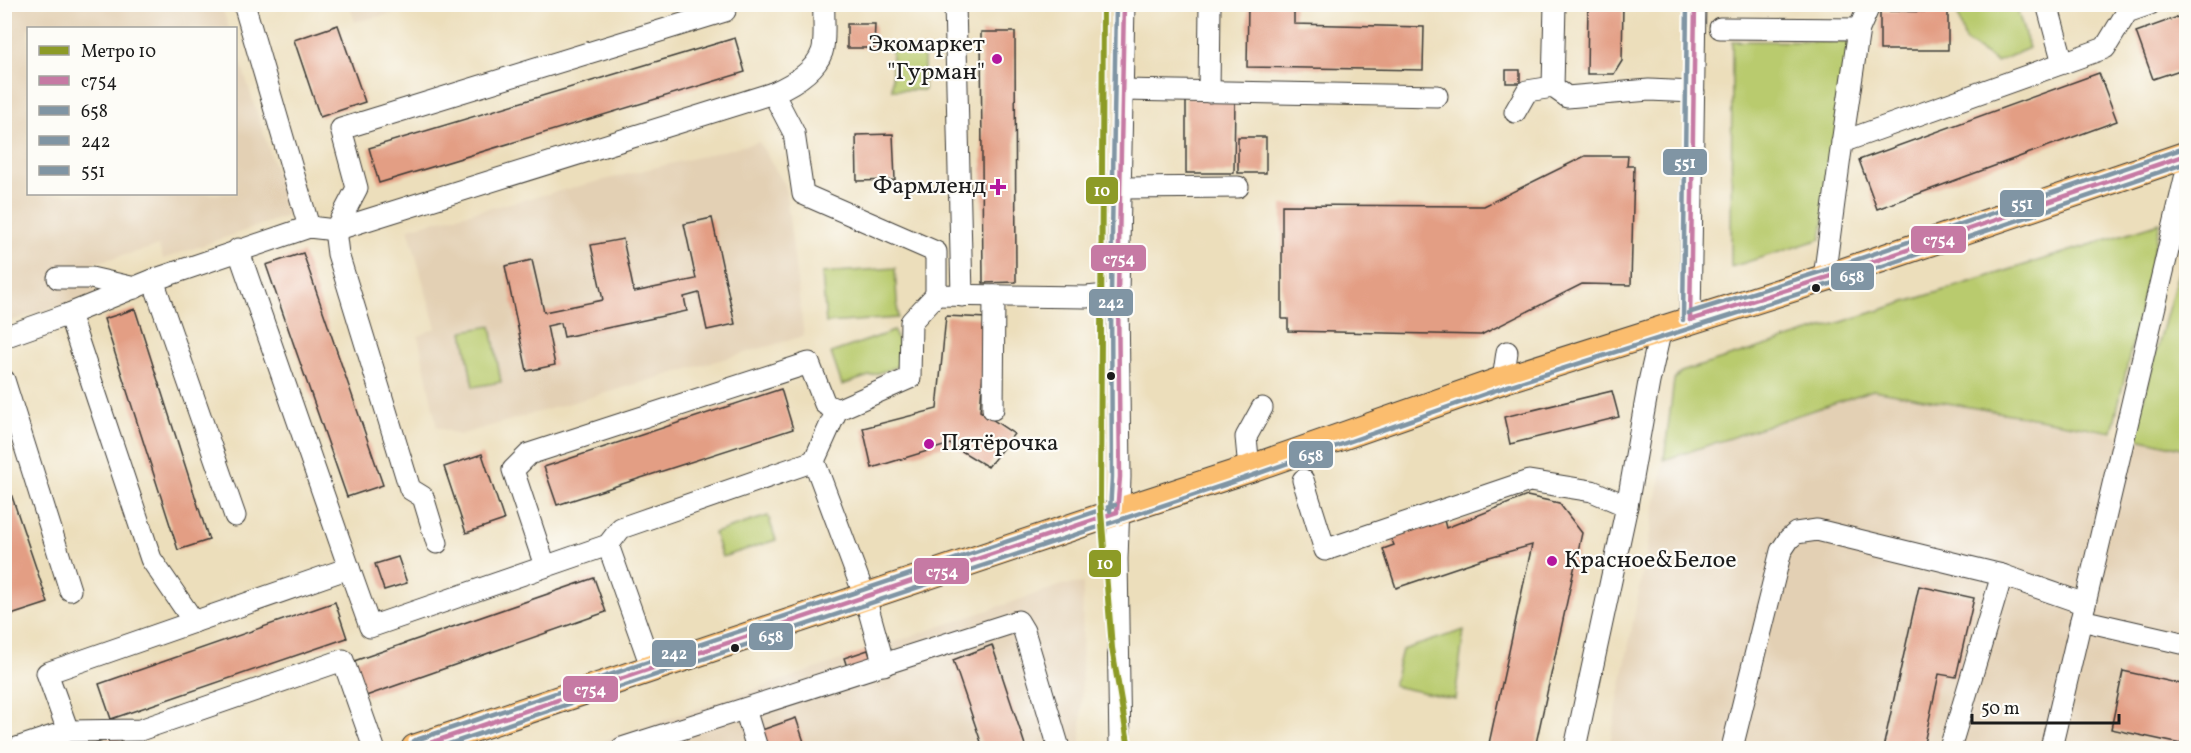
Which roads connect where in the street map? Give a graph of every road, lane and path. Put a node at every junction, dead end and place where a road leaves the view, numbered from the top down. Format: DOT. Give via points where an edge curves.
graph roads {
  1 [pos="244,4"];
  2 [pos="725,4"];
  3 [pos="824,4"];
  4 [pos="955,4"];
  5 [pos="1124,4"];
  6 [pos="1210,4"];
  7 [pos="1555,4"];
  8 [pos="1695,4"];
  9 [pos="1870,4"];
  10 [pos="2047,4"];
  11 [pos="2150,4"];
  12 [pos="1720,28"];
  13 [pos="1859,29"];
  14 [pos="2063,63"];
  15 [pos="1123,90"];
  16 [pos="1209,92"];
  17 [pos="1694,92"];
  18 [pos="773,93"];
  19 [pos="1437,96"];
  20 [pos="1563,97"];
  21 [pos="1515,112"];
  22 [pos="1842,142"];
  23 [pos="2187,155"];
  24 [pos="2187,174"];
  25 [pos="1238,187"];
  26 [pos="1122,188"];
  27 [pos="309,227"];
  28 [pos="335,230"];
  29 [pos="238,249"];
  30 [pos="58,278"];
  31 [pos="1824,278"];
  32 [pos="144,284"];
  33 [pos="1118,294"];
  34 [pos="936,295"];
  35 [pos="962,296"];
  36 [pos="994,296"];
  37 [pos="69,314"];
  38 [pos="1690,320"];
  39 [pos="1661,329"];
  40 [pos="4,337"];
  41 [pos="1507,352"];
  42 [pos="4,380"];
  43 [pos="1503,380"];
  44 [pos="1262,408"];
  45 [pos="993,409"];
  46 [pos="837,410"];
  47 [pos="814,461"];
  48 [pos="1249,469"];
  49 [pos="1302,480"];
  50 [pos="1628,506"];
  51 [pos="1118,512"];
  52 [pos="235,516"];
  53 [pos="437,543"];
  54 [pos="608,544"];
  55 [pos="545,566"];
  56 [pos="349,568"];
  57 [pos="2002,575"];
  58 [pos="70,590"];
  59 [pos="865,597"];
  60 [pos="2083,612"];
  61 [pos="194,622"];
  62 [pos="2187,644"];
  63 [pos="884,665"];
  64 [pos="652,669"];
  65 [pos="745,709"];
  66 [pos="68,731"];
  67 [pos="635,747"];
  68 [pos="17,748"];
  69 [pos="374,748"];
  70 [pos="415,748"];
  71 [pos="757,748"];
  72 [pos="1059,748"];
  73 [pos="1120,748"];
  74 [pos="1575,748"];
  75 [pos="1732,748"];
  76 [pos="1950,748"];
  77 [pos="2051,748"];
  1 -- 27 [label="street"];
  2 -- 28 [label="street" via="725,11 341,129 357,188"];
  3 -- 18 [label="street" via="823,51 810,70"];
  4 -- 35 [label="street"];
  5 -- 15 [label="street"];
  6 -- 16 [label="street"];
  7 -- 20 [label="street"];
  8 -- 17 [label="street"];
  9 -- 13 [label="street"];
  10 -- 14 [label="street"];
  11 -- 14 [label="street" via="2127,12 2105,48"];
  12 -- 13 [label="street"];
  13 -- 22 [label="street"];
  14 -- 22 [label="street"];
  15 -- 16 [label="street"];
  15 -- 26 [label="street"];
  16 -- 19 [label="street"];
  17 -- 20 [label="street" via="1649,90"];
  17 -- 38 [label="street"];
  18 -- 28 [label="street"];
  18 -- 34 [label="street" via="794,133 803,194 936,252"];
  20 -- 21 [label="street" via="1527,91"];
  22 -- 31 [label="street"];
  23 -- 31 [label="main road"];
  24 -- 60 [label="street"];
  25 -- 26 [label="street"];
  26 -- 33 [label="street"];
  27 -- 28 [label="street"];
  27 -- 29 [label="street"];
  28 -- 53 [label="street" via="338,254 410,489 423,497"];
  29 -- 32 [label="street"];
  29 -- 56 [label="street"];
  30 -- 32 [label="street"];
  31 -- 38 [label="main road"];
  32 -- 37 [label="street"];
  32 -- 52 [label="street"];
  33 -- 36 [label="street"];
  33 -- 51 [label="street"];
  34 -- 35 [label="street"];
  34 -- 46 [label="street" via="910,322 910,378"];
  35 -- 36 [label="street"];
  36 -- 45 [label="street"];
  37 -- 40 [label="street"];
  37 -- 61 [label="street" via="151,559"];
  38 -- 39 [label="main road"];
  39 -- 43 [label="main road"];
  39 -- 50 [label="street"];
  41 -- 43 [label="street"];
  42 -- 58 [label="street"];
  43 -- 48 [label="main road"];
  44 -- 48 [label="street" via="1246,437"];
  46 -- 47 [label="street"];
  46 -- 55 [label="street" via="825,404 809,363 529,453 513,470"];
  47 -- 54 [label="street" via="621,528"];
  47 -- 59 [label="street"];
  48 -- 51 [label="main road"];
  49 -- 50 [label="street" via="1325,550 1529,481 1592,491"];
  50 -- 74 [label="street"];
  51 -- 59 [label="main road"];
  51 -- 73 [label="street"];
  54 -- 55 [label="street"];
  54 -- 64 [label="street"];
  55 -- 56 [label="street" via="370,627"];
  56 -- 61 [label="street"];
  57 -- 60 [label="street"];
  57 -- 75 [label="street" via="1817,530 1796,533 1781,551"];
  57 -- 76 [label="street"];
  59 -- 63 [label="street"];
  59 -- 64 [label="main road"];
  60 -- 62 [label="street"];
  60 -- 77 [label="street"];
  61 -- 66 [label="street" via="47,673"];
  63 -- 65 [label="street"];
  63 -- 72 [label="street" via="1018,621"];
  64 -- 70 [label="main road"];
  65 -- 67 [label="street"];
  65 -- 71 [label="street"];
  66 -- 68 [label="street"];
  66 -- 69 [label="street" via="140,730 343,660"];
}
